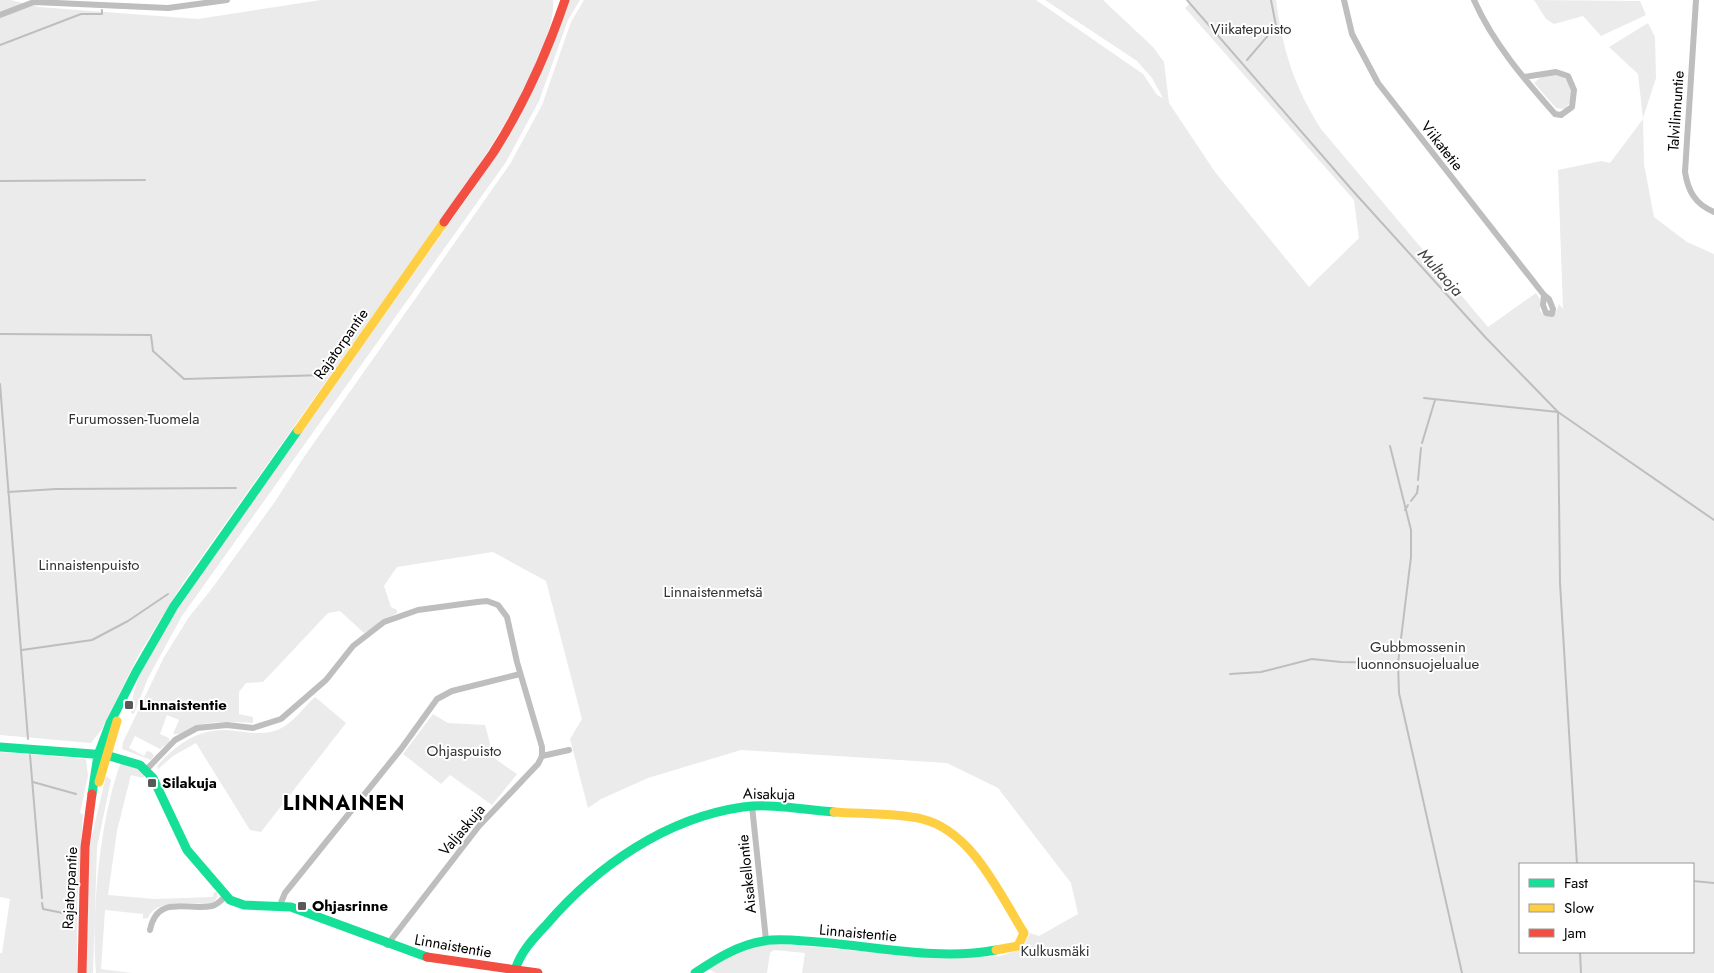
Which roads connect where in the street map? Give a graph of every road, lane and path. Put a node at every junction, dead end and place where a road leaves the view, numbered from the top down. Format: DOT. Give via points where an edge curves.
graph roads {
  1 [pos="227,0"];
  2 [pos="565,0"];
  3 [pos="1344,0"];
  4 [pos="1474,0"];
  5 [pos="1696,0"];
  6 [pos="31,1"];
  7 [pos="0,15"];
  8 [pos="1524,77"];
  9 [pos="1714,212"];
  10 [pos="1544,295"];
  11 [pos="520,674"];
  12 [pos="0,747"];
  13 [pos="569,750"];
  14 [pos="102,755"];
  15 [pos="542,756"];
  16 [pos="147,769"];
  17 [pos="752,806"];
  18 [pos="225,896"];
  19 [pos="280,905"];
  20 [pos="150,930"];
  21 [pos="1022,939"];
  22 [pos="766,940"];
  23 [pos="387,945"];
  24 [pos="82,970"];
  25 [pos="515,970"];
  26 [pos="538,973"];
  27 [pos="695,973"];
  1 -- 6 [label="street" via="168,8"];
  2 -- 14 [label="street, Rajatorpantie" via="543,61 493,152 174,606 125,695"];
  3 -- 10 [label="street, Viikatetie" via="1352,34 1378,83"];
  4 -- 8 [label="street" via="1491,34"];
  5 -- 9 [label="street, Talvilinnuntie" via="1685,172 1692,196"];
  6 -- 7 [label="street"];
  8 -- 8 [label="street" via="1555,114 1561,115 1572,107 1574,90 1568,76 1556,72"];
  11 -- 15 [label="street"];
  11 -- 16 [label="street" via="507,617 498,605 487,601 403,614 365,634 326,680 281,719 253,728 227,725 197,728 175,740"];
  11 -- 19 [label="street" via="452,691 438,699 285,893"];
  12 -- 14 [label="street"];
  13 -- 15 [label="street"];
  14 -- 16 [label="street" via="131,760"];
  14 -- 24 [label="street, Rajatorpantie" via="85,847"];
  15 -- 23 [label="street, Valjaskuja" via="479,826"];
  16 -- 18 [label="street, Linnaistentie" via="187,850"];
  17 -- 21 [label="street, Aisakuja" via="922,819 943,828 960,840 986,875 1024,933"];
  17 -- 22 [label="street, Aisakellontie"];
  17 -- 25 [label="street, Aisakuja" via="732,808 669,830 606,865 555,913 523,950"];
  18 -- 19 [label="street, Linnaistentie" via="244,905"];
  18 -- 20 [label="street" via="212,906 180,906 162,910 154,916"];
  19 -- 23 [label="street, Linnaistentie"];
  21 -- 22 [label="street, Linnaistentie" via="1018,946 1006,949 932,952"];
  22 -- 27 [label="street, Linnaistentie" via="731,950"];
  23 -- 25 [label="street, Linnaistentie" via="423,956"];
  25 -- 26 [label="street, Linnaistentie"];
}
